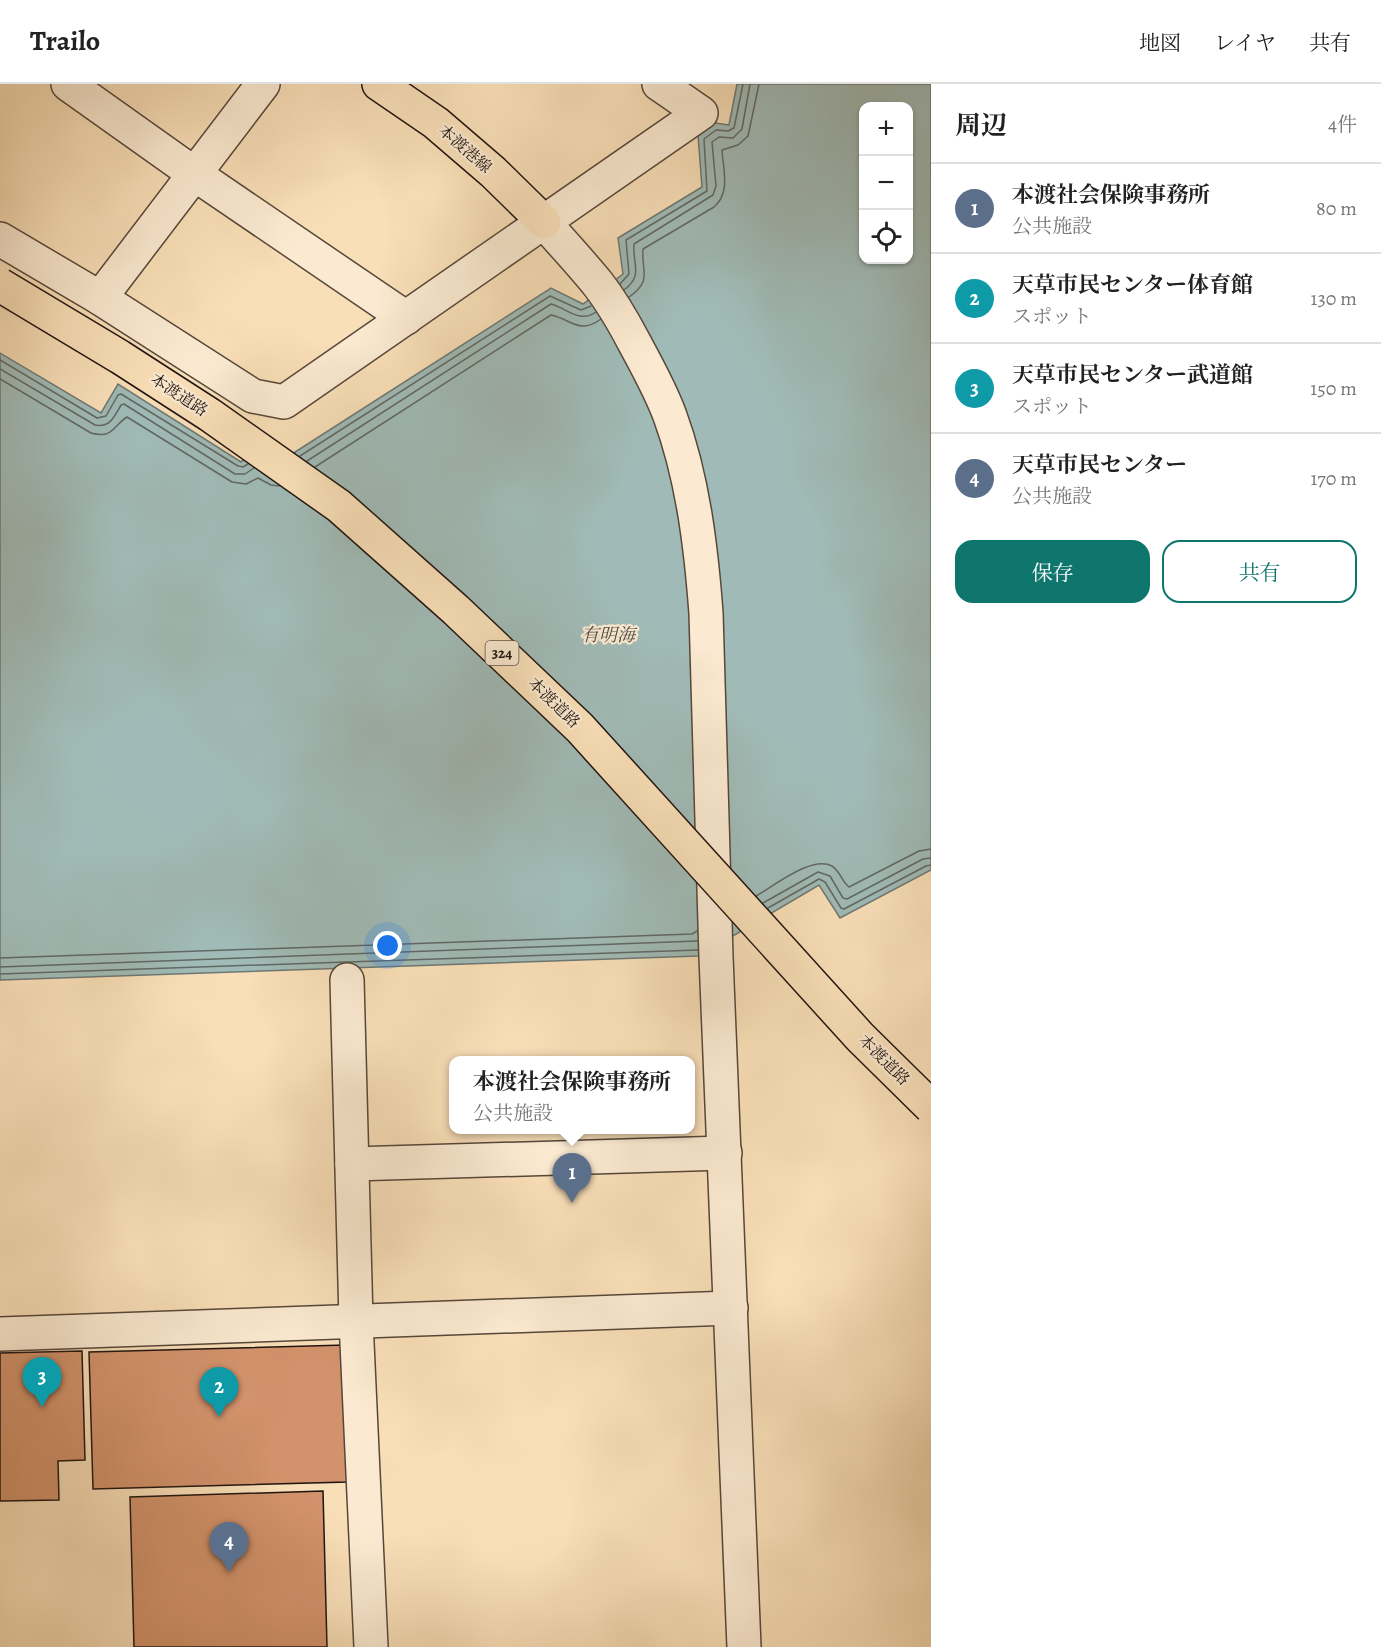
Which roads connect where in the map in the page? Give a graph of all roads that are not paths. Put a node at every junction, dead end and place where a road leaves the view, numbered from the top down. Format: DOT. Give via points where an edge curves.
graph roads {
  1 [pos="68,84"];
  2 [pos="263,84"];
  3 [pos="380,84"];
  4 [pos="659,84"];
  5 [pos="196,175"];
  6 [pos="544,222"];
  7 [pos="0,239"];
  8 [pos="0,285"];
  9 [pos="100,298"];
  10 [pos="406,318"];
  11 [pos="347,980"];
  12 [pos="931,1107"];
  13 [pos="725,1153"];
  14 [pos="352,1164"];
  15 [pos="731,1308"];
  16 [pos="356,1321"];
  17 [pos="0,1335"];
  18 [pos="371,1647"];
  19 [pos="744,1647"];
  1 -- 5 [label="street"];
  2 -- 5 [label="street"];
  3 -- 6 [label="main road, 本渡港線" via="436,123"];
  4 -- 6 [label="street" via="701,113"];
  5 -- 9 [label="street"];
  5 -- 10 [label="street"];
  6 -- 10 [label="street"];
  6 -- 13 [label="street" via="600,285 650,370 670,416 694,514 706,613"];
  7 -- 9 [label="street"];
  8 -- 12 [label="main road, 本渡道路 / 324, bridge" via="210,415 330,500 456,610 580,728 860,1037"];
  9 -- 10 [label="street" via="253,396 284,402"];
  11 -- 14 [label="street"];
  13 -- 14 [label="street"];
  13 -- 15 [label="street"];
  14 -- 16 [label="street"];
  15 -- 16 [label="street"];
  15 -- 19 [label="street"];
  16 -- 17 [label="street"];
  16 -- 18 [label="street"];
}
